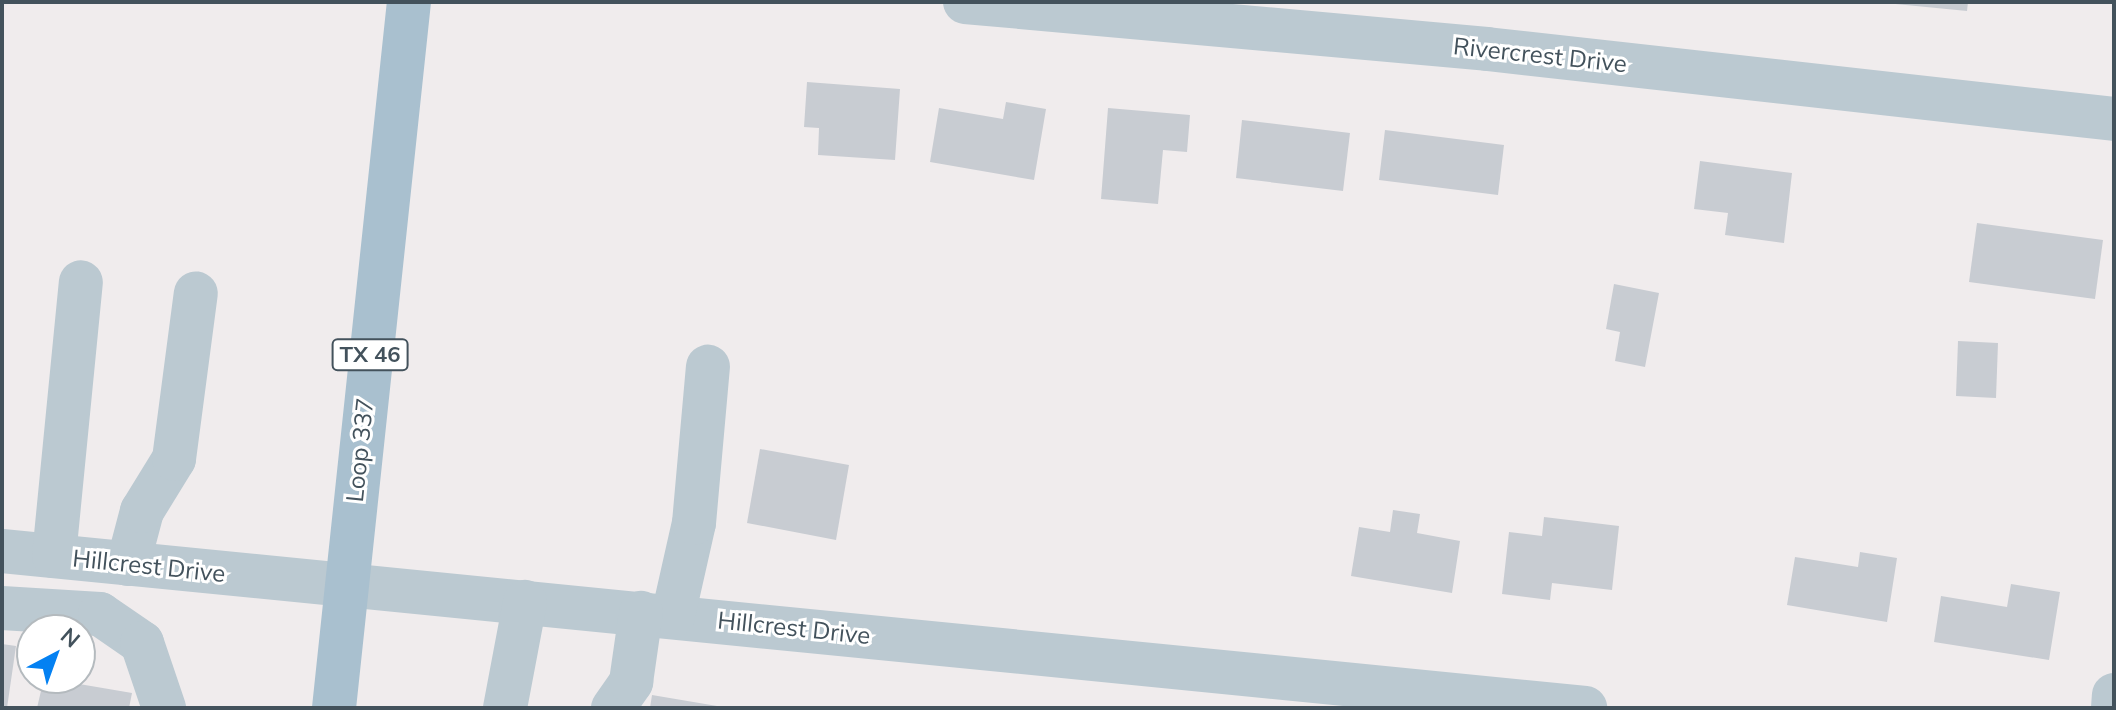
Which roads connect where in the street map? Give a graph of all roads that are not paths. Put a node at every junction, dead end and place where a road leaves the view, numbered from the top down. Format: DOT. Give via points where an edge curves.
graph roads {
  1 [pos="409,2"];
  2 [pos="965,2"];
  3 [pos="2114,119"];
  4 [pos="81,282"];
  5 [pos="196,293"];
  6 [pos="708,367"];
  7 [pos="2,551"];
  8 [pos="54,556"];
  9 [pos="114,562"];
  10 [pos="345,586"];
  11 [pos="525,602"];
  12 [pos="2,608"];
  13 [pos="100,614"];
  14 [pos="657,614"];
  15 [pos="2114,695"];
  16 [pos="164,708"];
  17 [pos="334,708"];
  18 [pos="505,708"];
  19 [pos="613,708"];
  20 [pos="1585,708"];
  21 [pos="2113,708"];
  1 -- 10 [label="main road, Loop 337 / TX 46"];
  2 -- 3 [label="street, Rivercrest Drive" via="1487,49"];
  4 -- 8 [label="street"];
  5 -- 9 [label="street" via="174,459"];
  6 -- 14 [label="street" via="694,523"];
  7 -- 8 [label="street, Hillcrest Drive"];
  8 -- 9 [label="street, Hillcrest Drive"];
  9 -- 10 [label="street, Hillcrest Drive"];
  9 -- 13 [label="street"];
  10 -- 11 [label="street, Hillcrest Drive"];
  10 -- 17 [label="main road, Loop 337 / TX 46"];
  11 -- 14 [label="street, Hillcrest Drive"];
  11 -- 18 [label="street"];
  12 -- 13 [label="street"];
  13 -- 16 [label="street" via="142,643"];
  14 -- 19 [label="street" via="631,682"];
  14 -- 20 [label="street, Hillcrest Drive"];
  15 -- 21 [label="street"];
}
